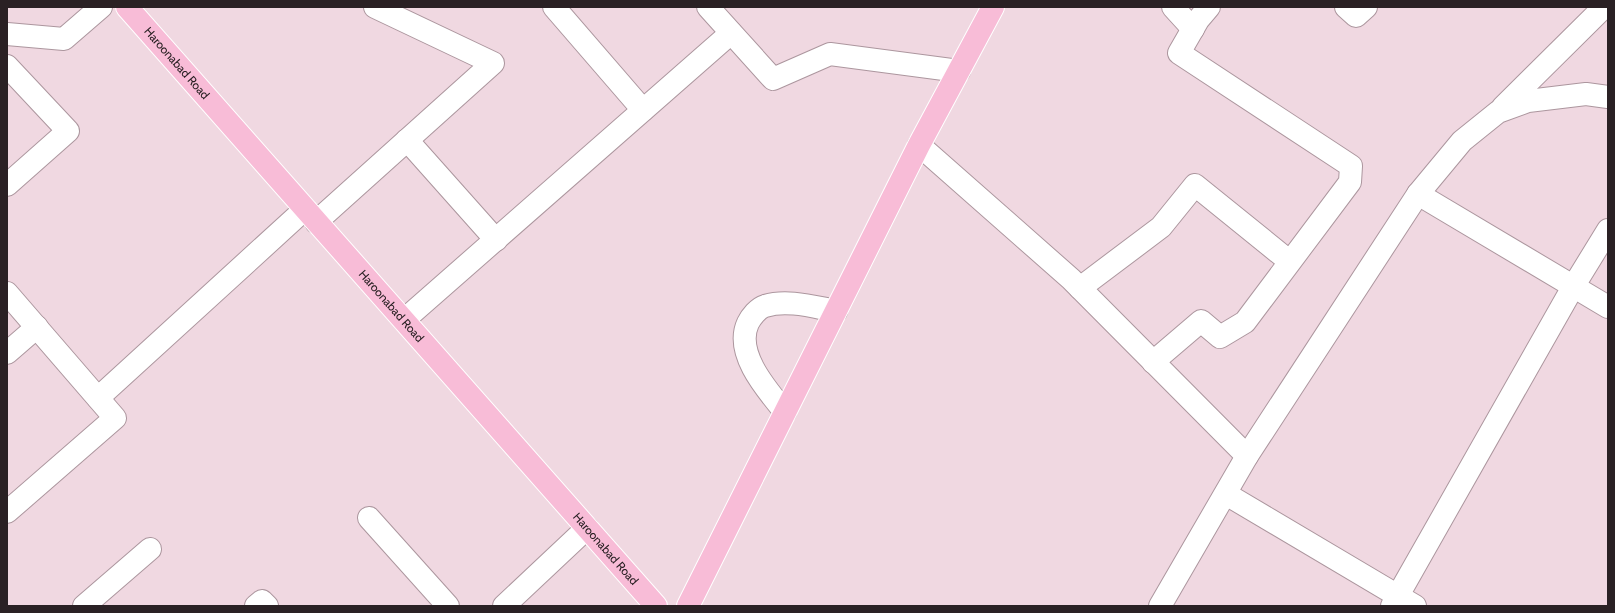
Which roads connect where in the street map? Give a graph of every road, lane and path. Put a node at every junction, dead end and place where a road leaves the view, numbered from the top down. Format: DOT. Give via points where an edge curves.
graph roads {
  1 [pos="101,7"];
  2 [pos="127,7"];
  3 [pos="375,7"];
  4 [pos="554,7"];
  5 [pos="708,7"];
  6 [pos="993,7"];
  7 [pos="1173,7"];
  8 [pos="1209,7"];
  9 [pos="1346,7"];
  10 [pos="1366,7"];
  11 [pos="1604,7"];
  12 [pos="1193,29"];
  13 [pos="731,33"];
  14 [pos="7,34"];
  15 [pos="7,66"];
  16 [pos="959,71"];
  17 [pos="1608,97"];
  18 [pos="644,110"];
  19 [pos="1498,112"];
  20 [pos="407,140"];
  21 [pos="919,144"];
  22 [pos="7,185"];
  23 [pos="1418,194"];
  24 [pos="311,215"];
  25 [pos="1608,230"];
  26 [pos="496,240"];
  27 [pos="1289,261"];
  28 [pos="1573,287"];
  29 [pos="1080,288"];
  30 [pos="7,293"];
  31 [pos="1608,307"];
  32 [pos="836,311"];
  33 [pos="404,320"];
  34 [pos="37,327"];
  35 [pos="7,353"];
  36 [pos="1153,362"];
  37 [pos="98,398"];
  38 [pos="785,412"];
  39 [pos="1247,456"];
  40 [pos="1226,494"];
  41 [pos="7,512"];
  42 [pos="369,518"];
  43 [pos="587,528"];
  44 [pos="150,549"];
  45 [pos="1402,603"];
  46 [pos="84,606"];
  47 [pos="256,606"];
  48 [pos="267,606"];
  49 [pos="448,606"];
  50 [pos="504,606"];
  51 [pos="656,606"];
  52 [pos="688,606"];
  53 [pos="1160,606"];
  1 -- 14 [label="street" via="64,39"];
  2 -- 24 [label="main road, Haroonabad Road"];
  3 -- 20 [label="street" via="493,63"];
  4 -- 18 [label="street"];
  5 -- 13 [label="street"];
  6 -- 16 [label="main road"];
  7 -- 12 [label="street"];
  8 -- 12 [label="street"];
  9 -- 10 [label="street" via="1356,16"];
  11 -- 19 [label="street"];
  12 -- 27 [label="street" via="1179,54 1351,166 1350,182 1307,242"];
  13 -- 16 [label="street" via="772,79 830,54"];
  13 -- 18 [label="street"];
  15 -- 22 [label="street" via="68,131"];
  16 -- 21 [label="main road"];
  17 -- 19 [label="street" via="1586,94 1528,100"];
  18 -- 26 [label="street"];
  19 -- 23 [label="street" via="1462,141"];
  20 -- 24 [label="street"];
  20 -- 26 [label="street"];
  21 -- 29 [label="street"];
  21 -- 32 [label="main road"];
  23 -- 28 [label="street"];
  23 -- 39 [label="street"];
  24 -- 33 [label="main road, Haroonabad Road"];
  24 -- 37 [label="street"];
  25 -- 28 [label="street"];
  26 -- 33 [label="street"];
  27 -- 29 [label="street" via="1195,185 1161,227"];
  27 -- 36 [label="street" via="1245,322 1220,337 1201,321"];
  28 -- 31 [label="street"];
  28 -- 45 [label="street"];
  29 -- 36 [label="street"];
  30 -- 34 [label="street"];
  32 -- 38 [label="main road"];
  32 -- 38 [label="street" via="785,303 764,306 751,317 744,332 745,348 767,390"];
  33 -- 43 [label="main road, Haroonabad Road"];
  34 -- 35 [label="street"];
  34 -- 37 [label="street"];
  36 -- 39 [label="street"];
  37 -- 41 [label="street" via="115,418"];
  38 -- 52 [label="main road"];
  39 -- 40 [label="street"];
  40 -- 45 [label="street"];
  40 -- 53 [label="street"];
  42 -- 49 [label="street"];
  43 -- 50 [label="street"];
  43 -- 51 [label="main road, Haroonabad Road"];
  44 -- 46 [label="street"];
  47 -- 48 [label="street" via="262,601"];
}
